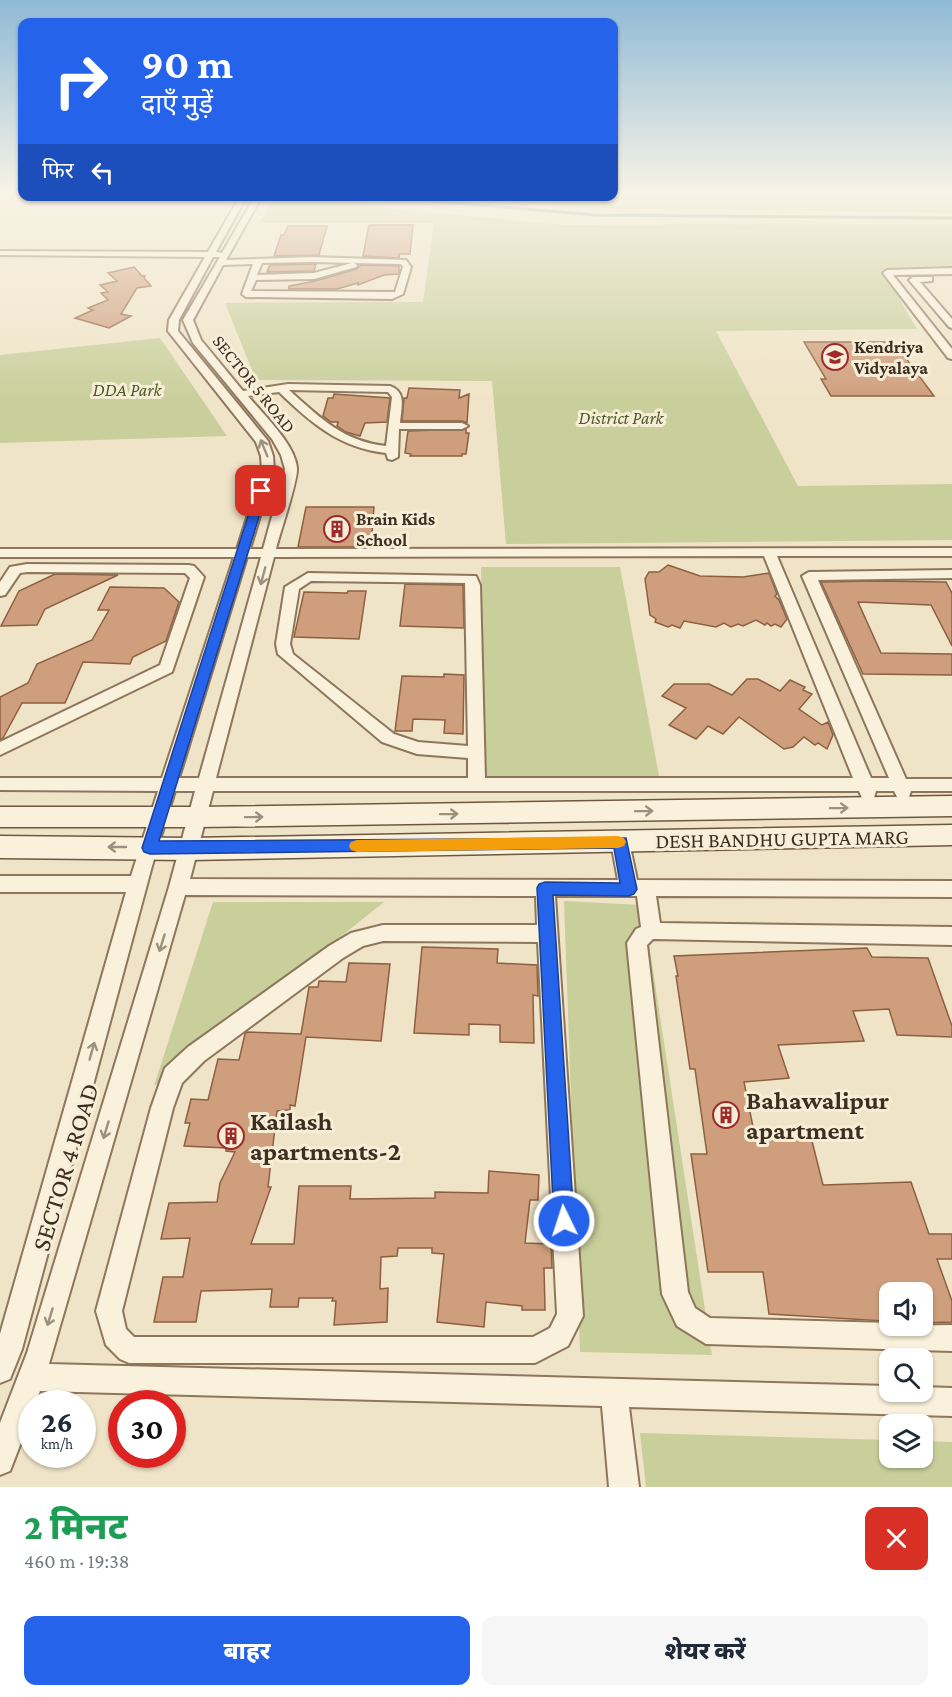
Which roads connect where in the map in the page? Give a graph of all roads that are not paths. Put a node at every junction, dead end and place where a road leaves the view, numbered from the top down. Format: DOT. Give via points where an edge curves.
graph roads {
  1 [pos="208,261"];
  2 [pos="224,261"];
  3 [pos="258,261"];
  4 [pos="356,261"];
  5 [pos="389,261"];
  6 [pos="952,271"];
  7 [pos="252,278"];
  8 [pos="952,279"];
  9 [pos="952,325"];
  10 [pos="952,356"];
  11 [pos="285,391"];
  12 [pos="350,392"];
  13 [pos="242,394"];
  14 [pos="393,426"];
  15 [pos="462,426"];
  16 [pos="804,552"];
  17 [pos="952,552"];
  18 [pos="0,553"];
  19 [pos="769,553"];
  20 [pos="241,554"];
  21 [pos="269,554"];
  22 [pos="813,574"];
  23 [pos="952,574"];
  24 [pos="0,592"];
  25 [pos="0,749"];
  26 [pos="476,753"];
  27 [pos="207,783"];
  28 [pos="0,784"];
  29 [pos="171,784"];
  30 [pos="477,784"];
  31 [pos="952,785"];
  32 [pos="869,796"];
  33 [pos="905,796"];
  34 [pos="952,806"];
  35 [pos="159,816"];
  36 [pos="0,817"];
  37 [pos="196,818"];
  38 [pos="952,836"];
  39 [pos="620,842"];
  40 [pos="0,847"];
  41 [pos="150,848"];
  42 [pos="189,849"];
  43 [pos="0,884"];
  44 [pos="138,884"];
  45 [pos="178,887"];
  46 [pos="545,888"];
  47 [pos="637,889"];
  48 [pos="952,889"];
  49 [pos="652,931"];
  50 [pos="547,934"];
  51 [pos="952,936"];
  52 [pos="952,1338"];
  53 [pos="0,1369"];
  54 [pos="31,1377"];
  55 [pos="614,1393"];
  56 [pos="952,1402"];
  57 [pos="0,1461"];
  58 [pos="624,1487"];
  20 -- 1 [label="street, SECTOR 5 ROAD, one-way" via="268,470 267,456 262,441 173,331 174,320"];
  2 -- 13 [label="street, SECTOR 5 ROAD" via="188,320 196,341"];
  3 -- 7 [label="street"];
  4 -- 7 [label="street" via="314,276"];
  5 -- 7 [label="street" via="403,262 407,267 399,294 392,296 246,294"];
  6 -- 10 [label="street" via="887,273"];
  8 -- 9 [label="street" via="913,280"];
  11 -- 12 [label="street"];
  11 -- 13 [label="street"];
  11 -- 14 [label="street" via="288,387 390,389 397,397"];
  11 -- 14 [label="street" via="324,429 352,444 391,453"];
  13 -- 21 [label="street, SECTOR 5 ROAD" via="277,438 291,469"];
  14 -- 15 [label="street"];
  16 -- 17 [label="street"];
  16 -- 19 [label="street"];
  16 -- 22 [label="street"];
  18 -- 20 [label="street"];
  19 -- 21 [label="street"];
  19 -- 32 [label="street"];
  20 -- 21 [label="street"];
  20 -- 29 [label="street, SECTOR 5 ROAD"];
  21 -- 27 [label="street, SECTOR 5 ROAD, one-way"];
  22 -- 23 [label="street"];
  22 -- 33 [label="street" via="808,579"];
  24 -- 25 [label="street" via="15,570 27,568 189,569 197,577 167,668"];
  26 -- 26 [label="street" via="471,579 308,577 292,587 283,644 288,657 387,738 417,748"];
  26 -- 30 [label="street"];
  27 -- 29 [label="street"];
  27 -- 30 [label="street"];
  27 -- 37 [label="street, SECTOR 5 ROAD"];
  28 -- 29 [label="street"];
  29 -- 35 [label="street, SECTOR 5 ROAD"];
  30 -- 32 [label="street"];
  31 -- 33 [label="street"];
  32 -- 33 [label="street, DESH BANDHU GUPTA MARG"];
  37 -- 32 [label="street, DESH BANDHU GUPTA MARG, one-way"];
  33 -- 34 [label="street, DESH BANDHU GUPTA MARG"];
  35 -- 36 [label="street"];
  35 -- 37 [label="street, DESH BANDHU GUPTA MARG"];
  35 -- 41 [label="street, SECTOR 5 ROAD"];
  37 -- 42 [label="street, SECTOR 5 ROAD"];
  38 -- 39 [label="street, DESH BANDHU GUPTA MARG"];
  39 -- 42 [label="street, DESH BANDHU GUPTA MARG"];
  39 -- 47 [label="street"];
  41 -- 40 [label="street, DESH BANDHU GUPTA MARG, one-way"];
  41 -- 42 [label="street, DESH BANDHU GUPTA MARG"];
  41 -- 44 [label="street, SECTOR 5 ROAD"];
  42 -- 45 [label="street, SECTOR 5 ROAD"];
  43 -- 44 [label="street"];
  53 -- 44 [label="street, SECTOR 4 ROAD, one-way" via="9,1349"];
  45 -- 46 [label="street"];
  45 -- 54 [label="street, SECTOR 4 ROAD, one-way"];
  46 -- 47 [label="street"];
  46 -- 50 [label="street"];
  47 -- 48 [label="street"];
  47 -- 49 [label="street"];
  49 -- 51 [label="street"];
  49 -- 52 [label="street" via="637,943 675,1294 686,1317 706,1331"];
  50 -- 50 [label="street" via="570,1316 559,1337 535,1350 129,1350 114,1336 109,1311 162,1108 173,1076 196,1054 358,939 384,933"];
  54 -- 55 [label="street"];
  54 -- 57 [label="street, SECTOR 4 ROAD"];
  55 -- 56 [label="street"];
  55 -- 58 [label="street"];
}
